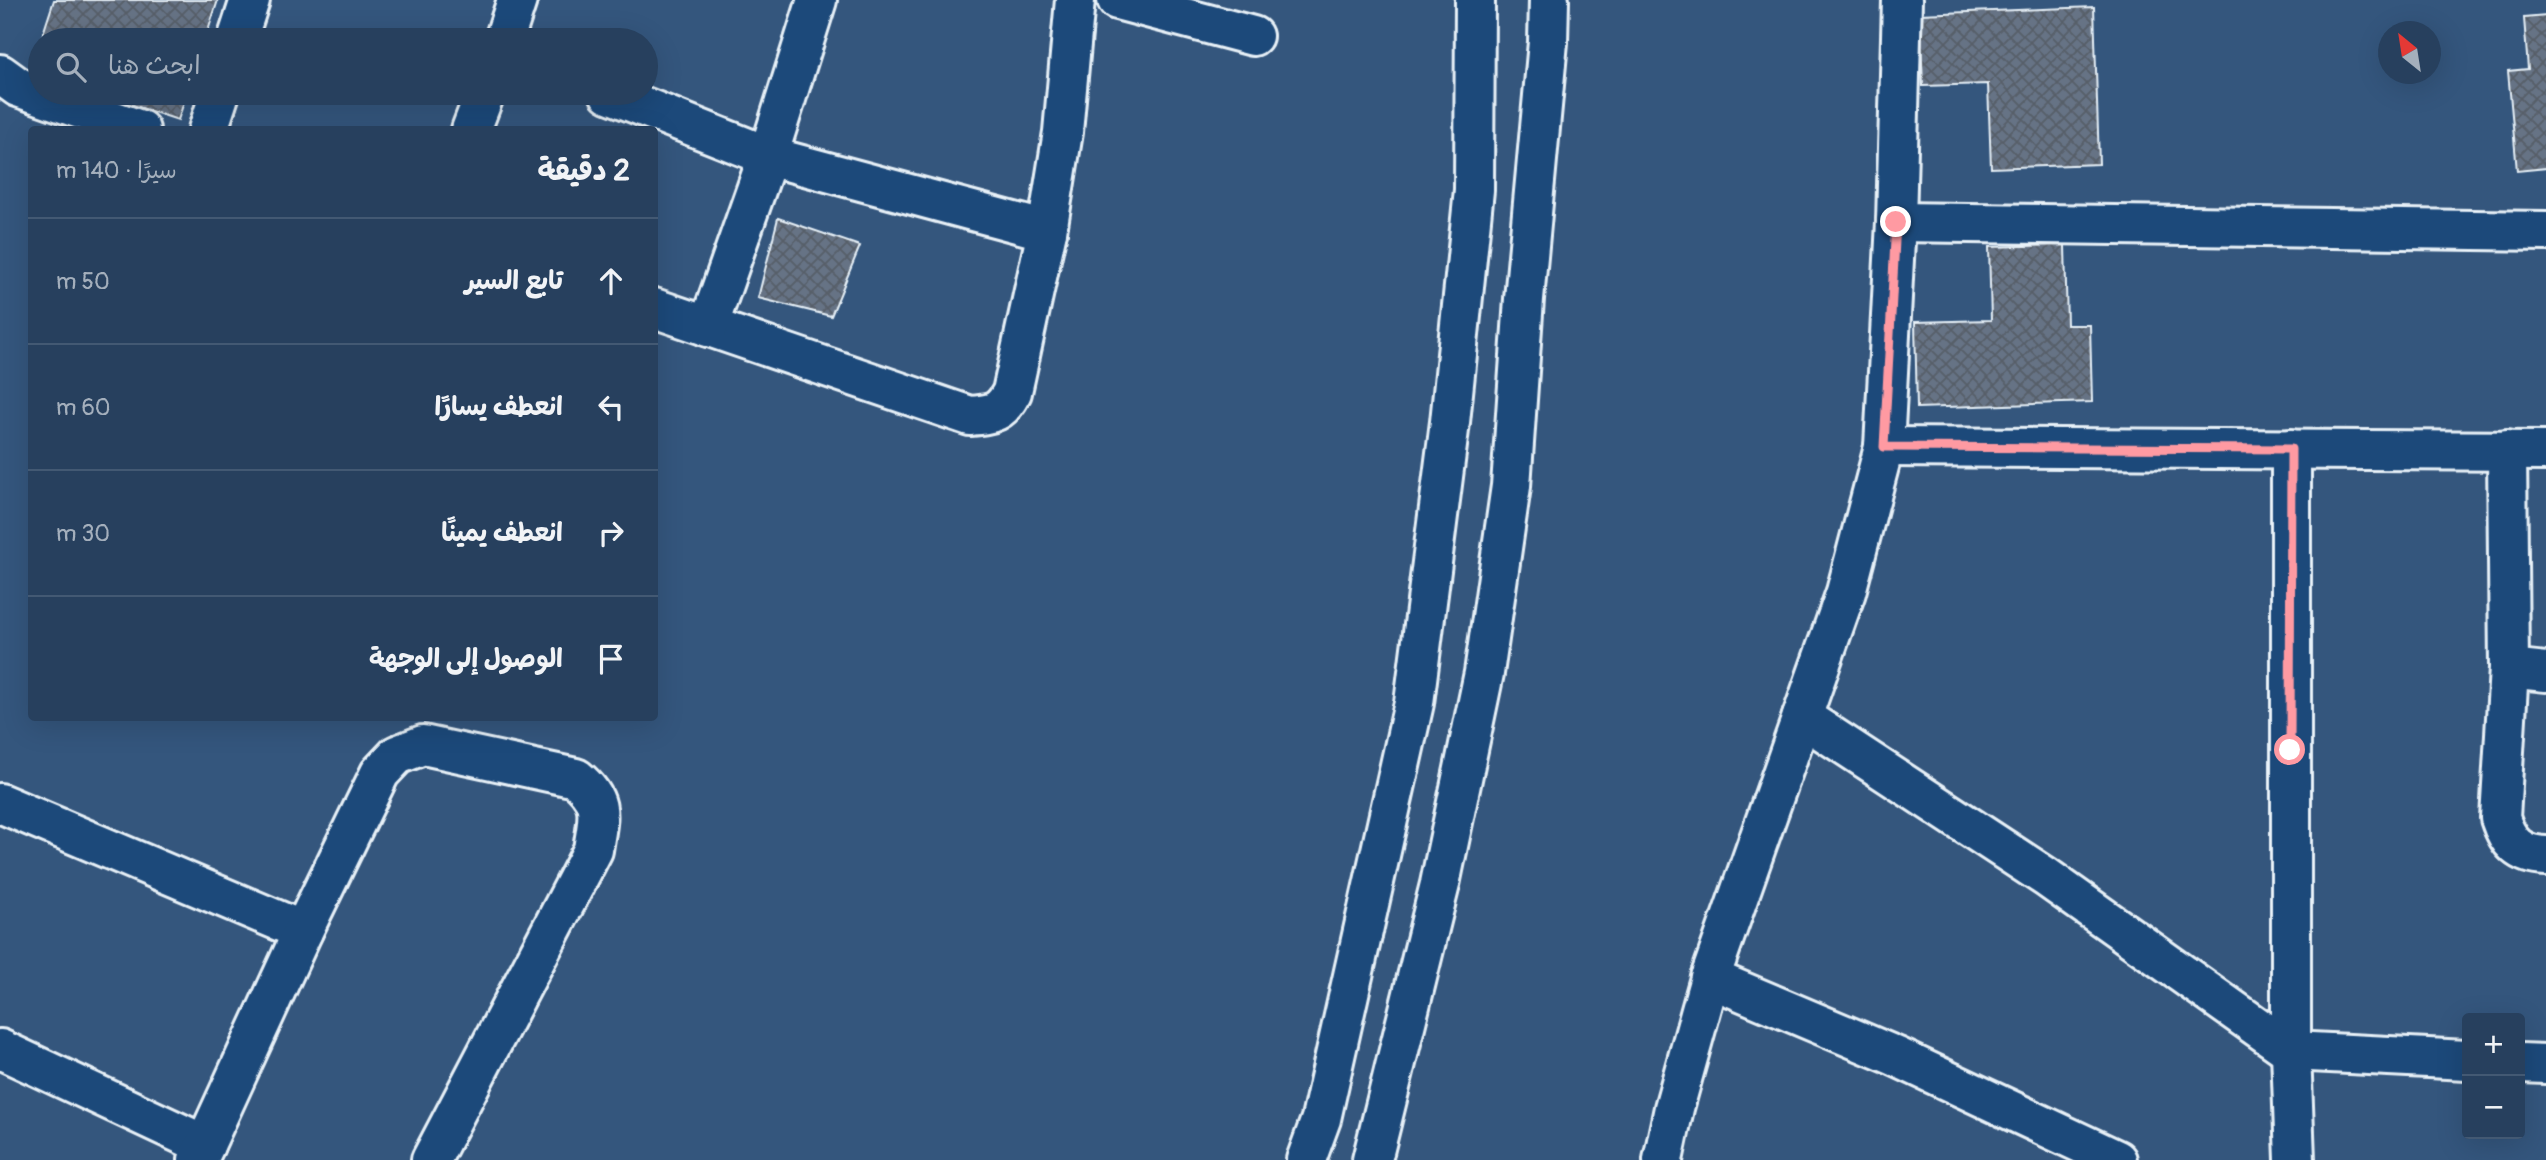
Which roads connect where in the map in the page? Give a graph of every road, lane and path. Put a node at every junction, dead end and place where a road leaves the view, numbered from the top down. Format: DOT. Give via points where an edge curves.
graph roads {
  1 [pos="250,0"];
  2 [pos="517,0"];
  3 [pos="817,0"];
  4 [pos="1074,0"];
  5 [pos="1117,0"];
  6 [pos="1475,0"];
  7 [pos="1549,0"];
  8 [pos="1902,0"];
  9 [pos="241,28"];
  10 [pos="508,28"];
  11 [pos="1253,37"];
  12 [pos="0,74"];
  13 [pos="28,91"];
  14 [pos="69,105"];
  15 [pos="216,105"];
  16 [pos="480,105"];
  17 [pos="640,105"];
  18 [pos="129,126"];
  19 [pos="209,126"];
  20 [pos="473,126"];
  21 [pos="768,156"];
  22 [pos="1896,222"];
  23 [pos="1047,231"];
  24 [pos="2546,231"];
  25 [pos="658,309"];
  26 [pos="708,327"];
  27 [pos="1884,447"];
  28 [pos="2291,449"];
  29 [pos="2507,450"];
  30 [pos="2546,451"];
  31 [pos="2509,668"];
  32 [pos="2546,671"];
  33 [pos="1802,717"];
  34 [pos="0,803"];
  35 [pos="2546,856"];
  36 [pos="303,931"];
  37 [pos="1710,978"];
  38 [pos="0,1049"];
  39 [pos="2291,1051"];
  40 [pos="2462,1060"];
  41 [pos="2525,1063"];
  42 [pos="2546,1064"];
  43 [pos="202,1153"];
  44 [pos="431,1160"];
  45 [pos="1306,1160"];
  46 [pos="1372,1160"];
  47 [pos="1662,1160"];
  48 [pos="2117,1160"];
  49 [pos="2295,1160"];
  1 -- 9 [label="main road"];
  2 -- 10 [label="main road"];
  3 -- 21 [label="main road"];
  4 -- 23 [label="main road" via="1063,132"];
  5 -- 11 [label="main road"];
  6 -- 45 [label="main road" via="1474,190 1414,703 1321,1119"];
  7 -- 46 [label="main road" via="1511,486 1484,673 1440,884"];
  8 -- 22 [label="main road"];
  12 -- 13 [label="main road"];
  14 -- 18 [label="main road"];
  15 -- 19 [label="main road"];
  16 -- 20 [label="main road"];
  17 -- 21 [label="main road"];
  21 -- 23 [label="main road"];
  21 -- 26 [label="main road"];
  22 -- 24 [label="main road"];
  22 -- 27 [label="main road"];
  23 -- 26 [label="main road" via="1012,392 1004,408 987,415 970,416"];
  25 -- 26 [label="main road"];
  27 -- 28 [label="main road"];
  27 -- 33 [label="main road" via="1846,592"];
  28 -- 29 [label="main road"];
  28 -- 39 [label="main road"];
  29 -- 30 [label="main road"];
  29 -- 31 [label="main road"];
  31 -- 32 [label="main road"];
  31 -- 35 [label="main road" via="2500,818 2515,846 2529,855"];
  33 -- 37 [label="main road"];
  33 -- 39 [label="main road" via="2046,877"];
  34 -- 36 [label="main road"];
  36 -- 43 [label="main road"];
  36 -- 44 [label="main road" via="380,773 397,755 423,746 576,778 592,791 598,812 593,850"];
  37 -- 47 [label="main road"];
  37 -- 48 [label="main road" via="1895,1056"];
  38 -- 43 [label="main road"];
  39 -- 40 [label="main road"];
  39 -- 49 [label="main road"];
  41 -- 42 [label="main road"];
}
